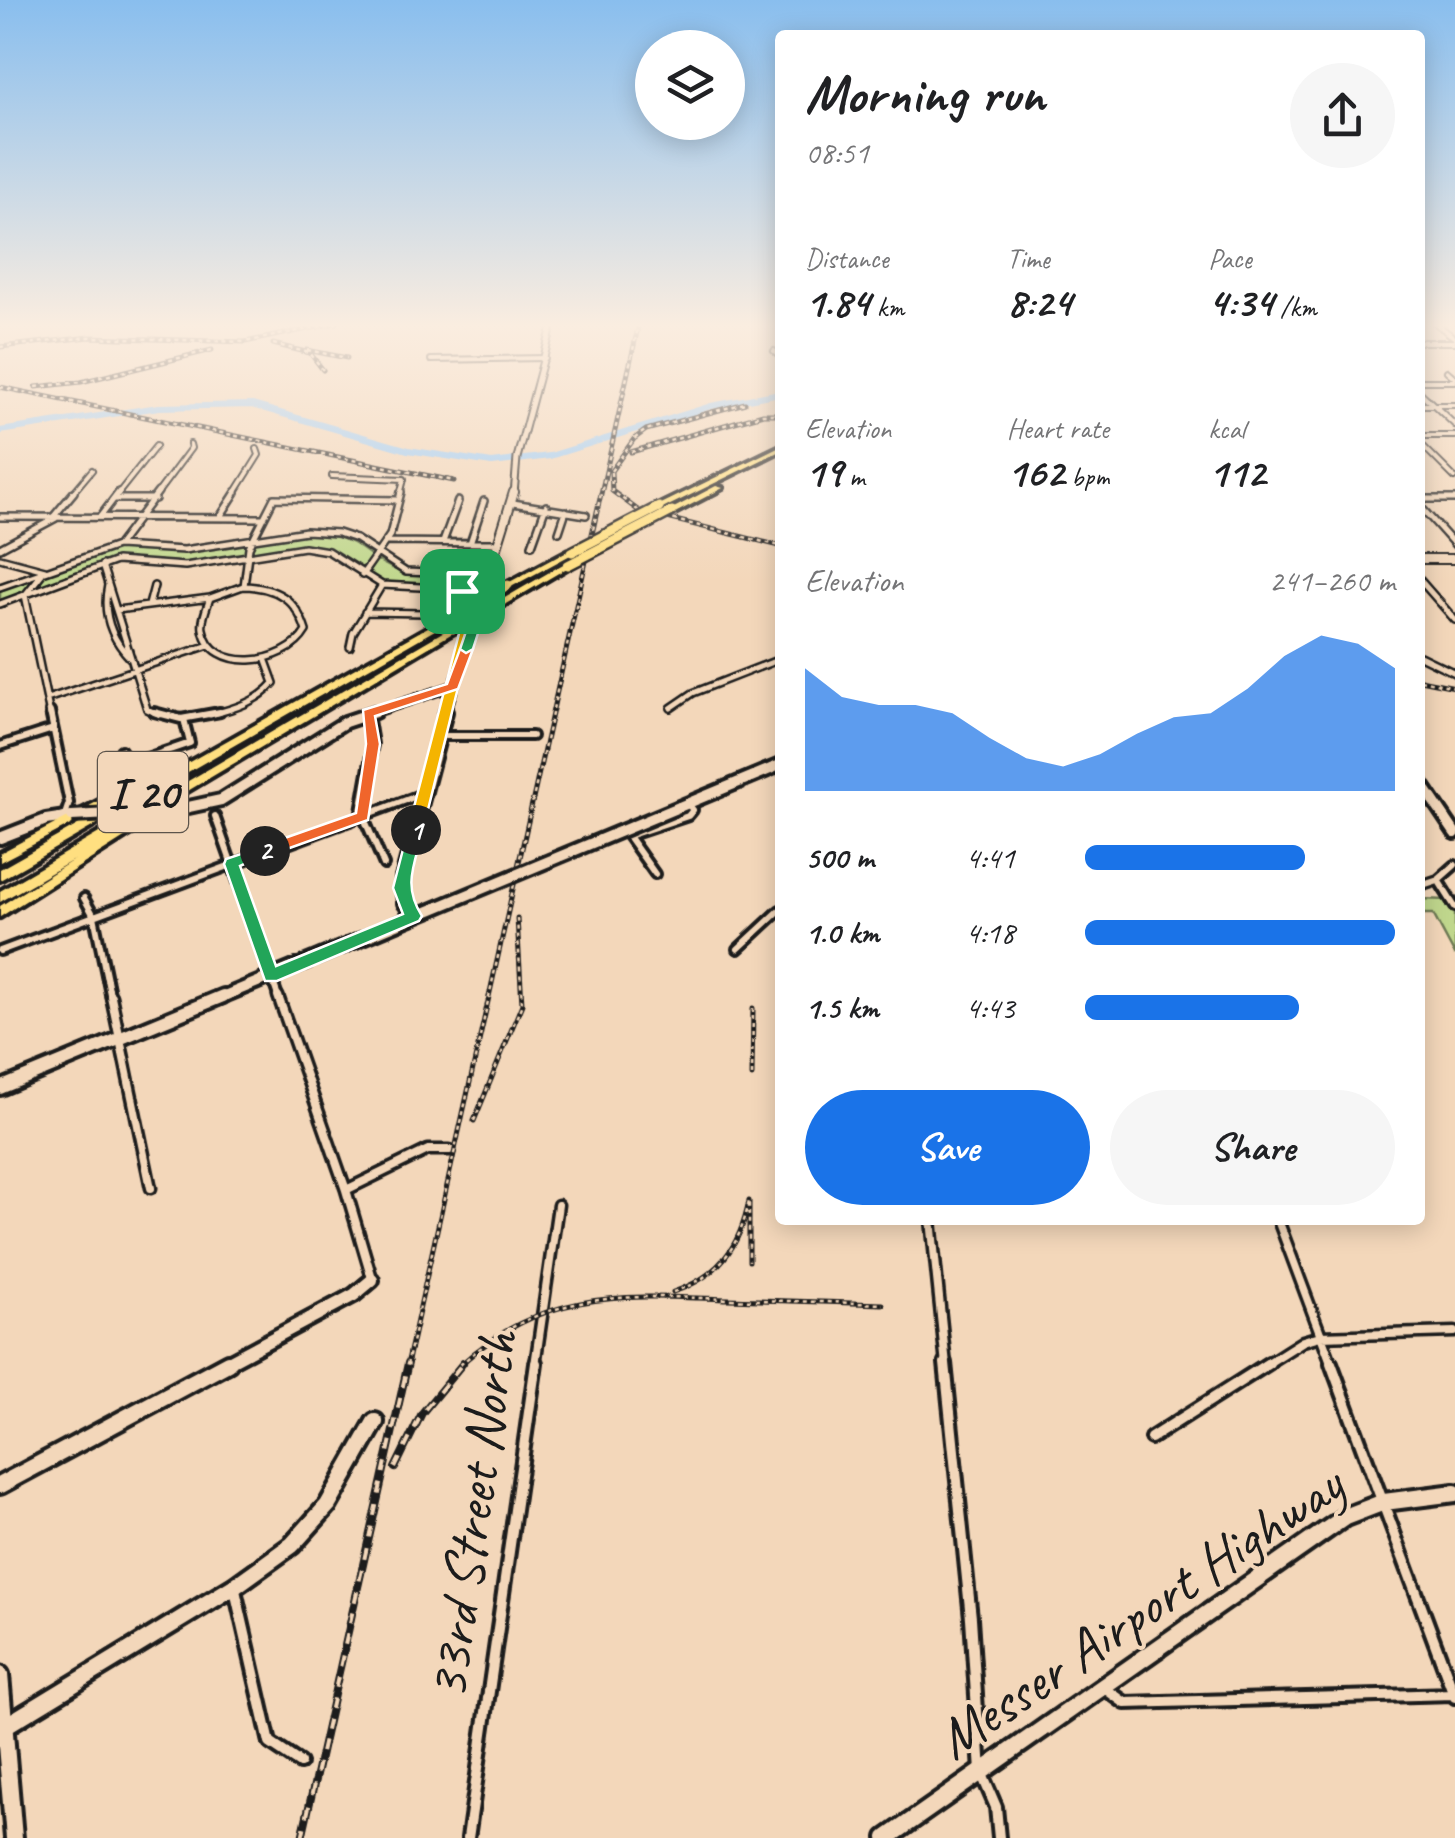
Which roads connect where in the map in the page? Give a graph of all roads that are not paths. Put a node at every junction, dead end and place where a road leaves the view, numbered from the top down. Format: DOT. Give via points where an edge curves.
graph roads {
  1 [pos="531,409"];
  2 [pos="1455,436"];
  3 [pos="1425,439"];
  4 [pos="190,444"];
  5 [pos="156,446"];
  6 [pos="1425,446"];
  7 [pos="256,450"];
  8 [pos="775,450"];
  9 [pos="775,460"];
  10 [pos="92,470"];
  11 [pos="1446,470"];
  12 [pos="1455,470"];
  13 [pos="332,476"];
  14 [pos="1455,478"];
  15 [pos="114,499"];
  16 [pos="1455,499"];
  17 [pos="155,500"];
  18 [pos="398,500"];
  19 [pos="458,501"];
  20 [pos="484,502"];
  21 [pos="1425,502"];
  22 [pos="513,503"];
  23 [pos="546,506"];
  24 [pos="1425,508"];
  25 [pos="566,511"];
  26 [pos="586,516"];
  27 [pos="0,517"];
  28 [pos="54,517"];
  29 [pos="98,517"];
  30 [pos="140,518"];
  31 [pos="219,518"];
  32 [pos="263,518"];
  33 [pos="560,532"];
  34 [pos="252,540"];
  35 [pos="386,542"];
  36 [pos="443,542"];
  37 [pos="470,543"];
  38 [pos="496,543"];
  39 [pos="1455,544"];
  40 [pos="532,545"];
  41 [pos="117,546"];
  42 [pos="0,548"];
  43 [pos="375,552"];
  44 [pos="248,556"];
  45 [pos="0,558"];
  46 [pos="1455,558"];
  47 [pos="490,560"];
  48 [pos="1425,560"];
  49 [pos="102,565"];
  50 [pos="45,570"];
  51 [pos="471,573"];
  52 [pos="362,575"];
  53 [pos="486,580"];
  54 [pos="108,585"];
  55 [pos="382,585"];
  56 [pos="154,586"];
  57 [pos="244,586"];
  58 [pos="1425,586"];
  59 [pos="0,587"];
  60 [pos="476,594"];
  61 [pos="25,595"];
  62 [pos="210,598"];
  63 [pos="0,604"];
  64 [pos="149,606"];
  65 [pos="117,610"];
  66 [pos="364,612"];
  67 [pos="425,613"];
  68 [pos="1455,620"];
  69 [pos="452,623"];
  70 [pos="209,645"];
  71 [pos="350,647"];
  72 [pos="130,658"];
  73 [pos="1425,658"];
  74 [pos="266,661"];
  75 [pos="775,662"];
  76 [pos="134,673"];
  77 [pos="1455,673"];
  78 [pos="453,686"];
  79 [pos="47,699"];
  80 [pos="672,708"];
  81 [pos="286,709"];
  82 [pos="368,713"];
  83 [pos="184,719"];
  84 [pos="296,723"];
  85 [pos="54,729"];
  86 [pos="440,736"];
  87 [pos="532,736"];
  88 [pos="0,746"];
  89 [pos="121,750"];
  90 [pos="775,767"];
  91 [pos="1425,788"];
  92 [pos="426,793"];
  93 [pos="683,805"];
  94 [pos="68,816"];
  95 [pos="215,816"];
  96 [pos="363,816"];
  97 [pos="1455,833"];
  98 [pos="0,838"];
  99 [pos="0,861"];
  100 [pos="231,864"];
  101 [pos="384,865"];
  102 [pos="1455,866"];
  103 [pos="654,874"];
  104 [pos="0,875"];
  105 [pos="1438,880"];
  106 [pos="1425,884"];
  107 [pos="0,897"];
  108 [pos="84,898"];
  109 [pos="1455,907"];
  110 [pos="0,912"];
  111 [pos="775,915"];
  112 [pos="94,916"];
  113 [pos="414,916"];
  114 [pos="738,949"];
  115 [pos="0,951"];
  116 [pos="271,976"];
  117 [pos="120,1039"];
  118 [pos="0,1088"];
  119 [pos="450,1150"];
  120 [pos="151,1188"];
  121 [pos="346,1190"];
  122 [pos="558,1205"];
  123 [pos="932,1225"];
  124 [pos="1280,1225"];
  125 [pos="372,1280"];
  126 [pos="1455,1332"];
  127 [pos="1320,1336"];
  128 [pos="376,1422"];
  129 [pos="1151,1438"];
  130 [pos="0,1484"];
  131 [pos="1455,1493"];
  132 [pos="1384,1502"];
  133 [pos="235,1586"];
  134 [pos="0,1675"];
  135 [pos="1102,1687"];
  136 [pos="1454,1696"];
  137 [pos="2,1728"];
  138 [pos="300,1763"];
  139 [pos="981,1772"];
  140 [pos="14,1838"];
  141 [pos="468,1838"];
  142 [pos="887,1838"];
  143 [pos="999,1838"];
  1 -- 22 [label="street"];
  2 -- 3 [label="street"];
  4 -- 17 [label="street"];
  5 -- 15 [label="street"];
  6 -- 11 [label="street"];
  7 -- 31 [label="street"];
  8 -- 69 [label="highway, I 20, bridge" via="508,585"];
  9 -- 69 [label="highway, I 20, bridge"];
  10 -- 28 [label="street"];
  11 -- 12 [label="street"];
  11 -- 14 [label="street"];
  13 -- 18 [label="street" via="404,479"];
  15 -- 17 [label="street"];
  15 -- 29 [label="street"];
  16 -- 21 [label="street"];
  17 -- 30 [label="street"];
  18 -- 32 [label="street" via="272,500"];
  18 -- 35 [label="street"];
  19 -- 36 [label="street"];
  20 -- 37 [label="street"];
  22 -- 23 [label="street"];
  22 -- 38 [label="street"];
  23 -- 25 [label="street"];
  23 -- 40 [label="street"];
  24 -- 39 [label="street"];
  25 -- 26 [label="street"];
  25 -- 33 [label="street"];
  27 -- 28 [label="street"];
  28 -- 29 [label="street"];
  28 -- 42 [label="street"];
  29 -- 30 [label="street"];
  30 -- 31 [label="street"];
  30 -- 41 [label="street"];
  31 -- 32 [label="street"];
  32 -- 34 [label="street"];
  34 -- 41 [label="street" via="184,550"];
  34 -- 43 [label="street" via="321,531 356,539"];
  34 -- 44 [label="street"];
  35 -- 36 [label="street"];
  35 -- 43 [label="street"];
  36 -- 37 [label="street"];
  37 -- 38 [label="street"];
  38 -- 47 [label="street"];
  41 -- 50 [label="street"];
  43 -- 51 [label="street" via="406,572"];
  43 -- 52 [label="street"];
  44 -- 49 [label="street" via="176,567 123,560"];
  44 -- 52 [label="street" via="317,548"];
  44 -- 57 [label="street"];
  45 -- 50 [label="street"];
  46 -- 48 [label="street"];
  47 -- 51 [label="street"];
  47 -- 53 [label="street"];
  49 -- 54 [label="street"];
  49 -- 61 [label="street"];
  50 -- 59 [label="street"];
  50 -- 61 [label="street"];
  51 -- 53 [label="street"];
  52 -- 55 [label="street"];
  53 -- 60 [label="street"];
  53 -- 60 [label="street"];
  53 -- 78 [label="street"];
  54 -- 65 [label="street"];
  54 -- 72 [label="street" via="108,620"];
  55 -- 60 [label="street"];
  55 -- 66 [label="street"];
  56 -- 64 [label="street"];
  57 -- 62 [label="street"];
  57 -- 74 [label="street" via="287,598 305,624 300,645"];
  58 -- 68 [label="street"];
  60 -- 78 [label="street"];
  61 -- 63 [label="street"];
  61 -- 79 [label="street"];
  62 -- 64 [label="street"];
  62 -- 70 [label="street" via="200,616"];
  64 -- 65 [label="street"];
  65 -- 72 [label="street"];
  66 -- 67 [label="street"];
  66 -- 71 [label="street"];
  69 -- 81 [label="highway, I 20"];
  69 -- 84 [label="highway, I 20"];
  70 -- 74 [label="street" via="235,658"];
  70 -- 76 [label="street"];
  72 -- 76 [label="street"];
  73 -- 77 [label="street"];
  74 -- 83 [label="street" via="274,683 267,693"];
  75 -- 80 [label="street" via="693,693"];
  76 -- 79 [label="street"];
  76 -- 83 [label="street" via="147,709"];
  78 -- 82 [label="street"];
  78 -- 86 [label="street"];
  79 -- 85 [label="street"];
  81 -- 99 [label="highway"];
  81 -- 104 [label="highway, I 20"];
  82 -- 94 [label="street, bridge" via="221,800"];
  82 -- 96 [label="street" via="373,744"];
  83 -- 89 [label="street" via="190,743 129,764"];
  84 -- 107 [label="highway, I 20"];
  84 -- 110 [label="highway"];
  85 -- 88 [label="street"];
  85 -- 94 [label="street"];
  86 -- 87 [label="street"];
  86 -- 92 [label="street"];
  90 -- 93 [label="street"];
  91 -- 97 [label="street"];
  92 -- 96 [label="street"];
  92 -- 113 [label="street" via="402,878 404,904"];
  93 -- 103 [label="street" via="693,810 688,816 628,836"];
  93 -- 113 [label="street, bridge"];
  94 -- 98 [label="street"];
  95 -- 100 [label="street"];
  96 -- 100 [label="street"];
  96 -- 101 [label="street"];
  100 -- 112 [label="street"];
  100 -- 116 [label="street"];
  102 -- 105 [label="street"];
  105 -- 106 [label="street"];
  105 -- 109 [label="street"];
  108 -- 112 [label="street"];
  111 -- 114 [label="street"];
  112 -- 115 [label="street"];
  112 -- 117 [label="street"];
  113 -- 116 [label="street"];
  116 -- 117 [label="street"];
  116 -- 121 [label="street"];
  117 -- 118 [label="street"];
  117 -- 120 [label="street"];
  119 -- 121 [label="street" via="428,1150"];
  121 -- 125 [label="street"];
  122 -- 141 [label="street, 33rd Street North"];
  123 -- 139 [label="street"];
  124 -- 127 [label="street"];
  125 -- 130 [label="street"];
  126 -- 127 [label="street"];
  127 -- 129 [label="street"];
  127 -- 132 [label="street"];
  128 -- 133 [label="street" via="338,1492 304,1533"];
  131 -- 132 [label="street, Messer Airport Highway"];
  132 -- 135 [label="street, Messer Airport Highway" via="1345,1517"];
  132 -- 136 [label="street"];
  133 -- 137 [label="street"];
  133 -- 138 [label="street" via="270,1743"];
  134 -- 137 [label="street"];
  135 -- 136 [label="street" via="1125,1703"];
  135 -- 139 [label="street, Messer Airport Highway"];
  137 -- 140 [label="street"];
  139 -- 142 [label="street, Messer Airport Highway"];
  139 -- 143 [label="street" via="996,1807"];
}
